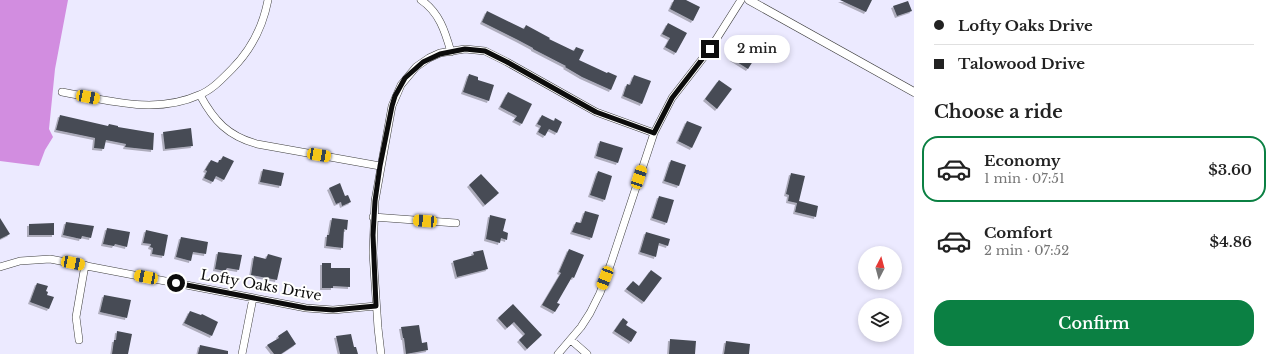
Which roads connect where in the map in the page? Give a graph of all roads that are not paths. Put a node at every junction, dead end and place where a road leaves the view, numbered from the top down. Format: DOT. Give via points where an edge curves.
graph roads {
  1 [pos="268,0"];
  2 [pos="421,0"];
  3 [pos="741,0"];
  4 [pos="749,0"];
  5 [pos="451,52"];
  6 [pos="62,92"];
  7 [pos="914,92"];
  8 [pos="200,95"];
  9 [pos="654,133"];
  10 [pos="380,166"];
  11 [pos="373,217"];
  12 [pos="456,222"];
  13 [pos="85,265"];
  14 [pos="0,267"];
  15 [pos="252,298"];
  16 [pos="376,306"];
  17 [pos="79,340"];
  18 [pos="571,340"];
  19 [pos="242,354"];
  20 [pos="381,354"];
  21 [pos="558,354"];
  22 [pos="587,354"];
  1 -- 8 [label="street" via="258,32 245,54 218,82"];
  2 -- 5 [label="street" via="429,5 445,30"];
  3 -- 9 [label="street" via="710,49 672,98"];
  4 -- 7 [label="street"];
  5 -- 9 [label="street" via="465,49 485,51 596,112"];
  5 -- 10 [label="street" via="423,62 410,72 401,85 392,106"];
  6 -- 8 [label="street" via="146,106 183,101"];
  8 -- 10 [label="street" via="218,122 244,139 257,144"];
  9 -- 18 [label="street" via="600,293"];
  10 -- 11 [label="street"];
  11 -- 12 [label="street"];
  11 -- 16 [label="street"];
  13 -- 14 [label="street, Lofty Oaks Drive" via="39,259"];
  13 -- 15 [label="street, Lofty Oaks Drive"];
  13 -- 17 [label="street" via="76,312"];
  15 -- 16 [label="street, Lofty Oaks Drive" via="318,309"];
  15 -- 19 [label="street"];
  16 -- 20 [label="street"];
  18 -- 21 [label="street"];
  18 -- 22 [label="street"];
}
